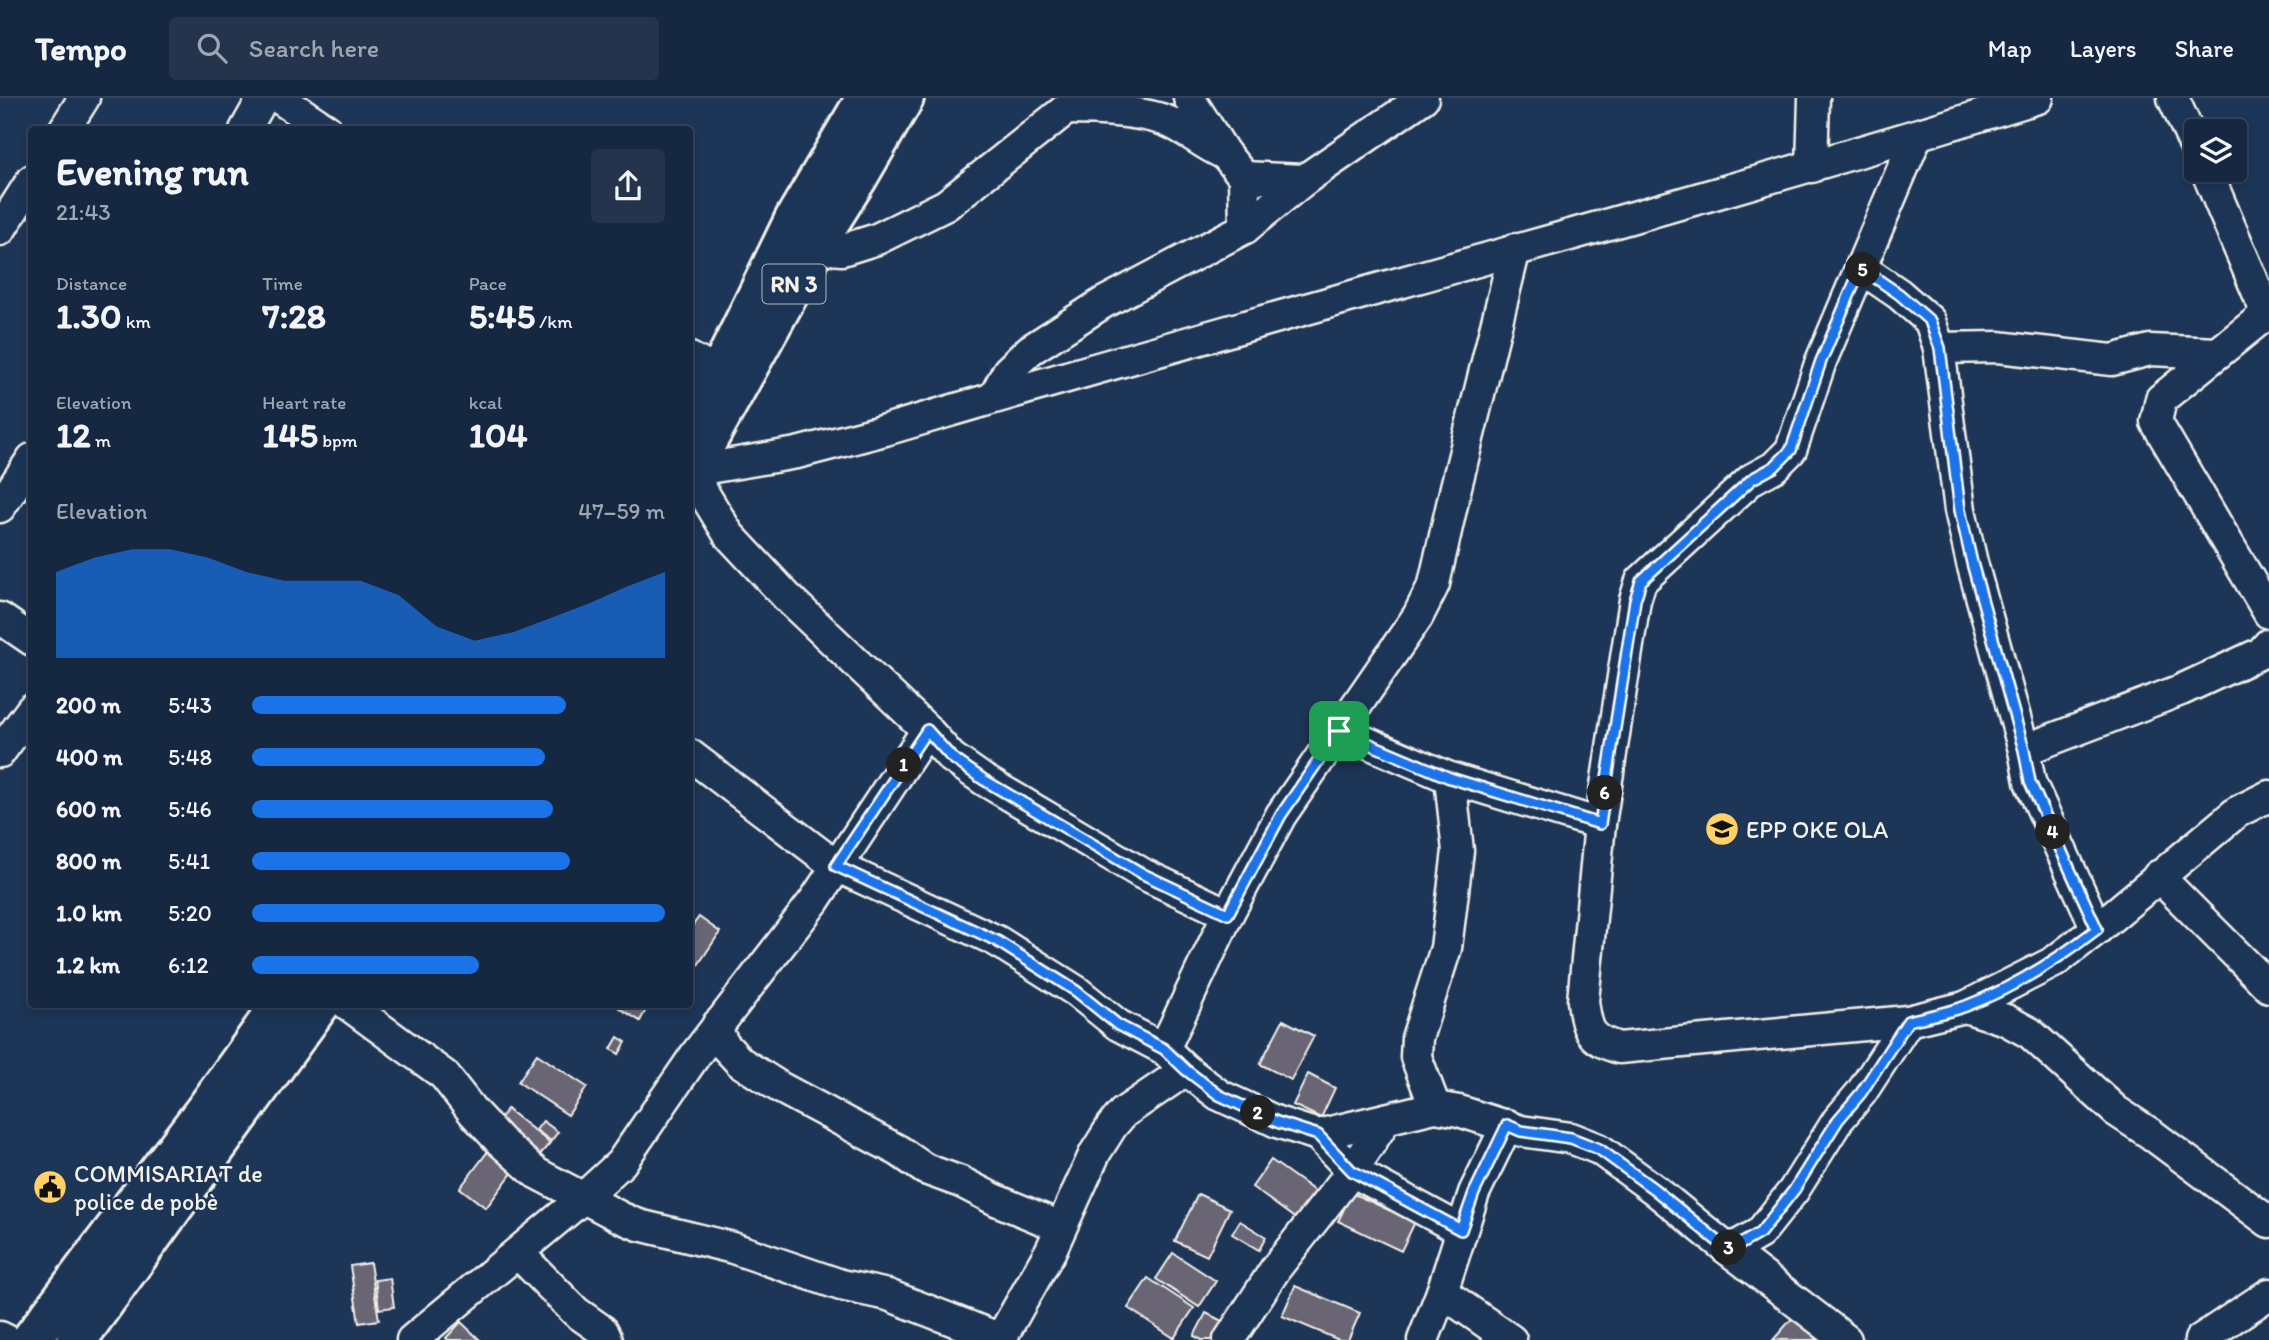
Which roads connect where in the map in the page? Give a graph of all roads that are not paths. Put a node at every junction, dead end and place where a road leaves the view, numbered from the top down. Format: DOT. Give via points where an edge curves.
graph roads {
  1 [pos="85,98"];
  2 [pos="263,98"];
  3 [pos="279,98"];
  4 [pos="866,98"];
  5 [pos="904,98"];
  6 [pos="1189,98"];
  7 [pos="1423,98"];
  8 [pos="1814,98"];
  9 [pos="2038,98"];
  10 [pos="2174,98"];
  11 [pos="1073,104"];
  12 [pos="2184,121"];
  13 [pos="67,126"];
  14 [pos="247,126"];
  15 [pos="321,126"];
  16 [pos="1917,135"];
  17 [pos="1234,166"];
  18 [pos="1812,167"];
  19 [pos="1304,180"];
  20 [pos="2211,182"];
  21 [pos="28,186"];
  22 [pos="1245,228"];
  23 [pos="0,230"];
  24 [pos="819,239"];
  25 [pos="1515,249"];
  26 [pos="1861,268"];
  27 [pos="2268,313"];
  28 [pos="1940,348"];
  29 [pos="2218,353"];
  30 [pos="704,366"];
  31 [pos="994,397"];
  32 [pos="693,405"];
  33 [pos="28,465"];
  34 [pos="693,467"];
  35 [pos="693,471"];
  36 [pos="693,477"];
  37 [pos="0,507"];
  38 [pos="2269,613"];
  39 [pos="0,618"];
  40 [pos="28,637"];
  41 [pos="2269,644"];
  42 [pos="28,714"];
  43 [pos="927,730"];
  44 [pos="1339,731"];
  45 [pos="2024,750"];
  46 [pos="0,752"];
  47 [pos="693,757"];
  48 [pos="1450,778"];
  49 [pos="2269,796"];
  50 [pos="1600,824"];
  51 [pos="836,866"];
  52 [pos="2158,876"];
  53 [pos="1228,914"];
  54 [pos="2097,929"];
  55 [pos="2269,987"];
  56 [pos="1965,1007"];
  57 [pos="278,1008"];
  58 [pos="317,1008"];
  59 [pos="352,1008"];
  60 [pos="1908,1021"];
  61 [pos="718,1024"];
  62 [pos="1164,1049"];
  63 [pos="1186,1070"];
  64 [pos="1435,1107"];
  65 [pos="1386,1119"];
  66 [pos="1507,1125"];
  67 [pos="1318,1135"];
  68 [pos="621,1163"];
  69 [pos="1352,1171"];
  70 [pos="583,1198"];
  71 [pos="622,1218"];
  72 [pos="2269,1222"];
  73 [pos="1061,1227"];
  74 [pos="1461,1230"];
  75 [pos="1726,1248"];
  76 [pos="518,1252"];
  77 [pos="1442,1292"];
  78 [pos="2269,1294"];
  79 [pos="0,1337"];
  80 [pos="6,1340"];
  81 [pos="31,1340"];
  82 [pos="77,1340"];
  83 [pos="412,1340"];
  84 [pos="607,1340"];
  85 [pos="1001,1340"];
  86 [pos="1229,1340"];
  87 [pos="1423,1340"];
  88 [pos="1511,1340"];
  89 [pos="1846,1340"];
  90 [pos="2200,1340"];
  1 -- 13 [label="street"];
  2 -- 14 [label="street"];
  3 -- 15 [label="street"];
  4 -- 30 [label="main road, RN 3"];
  5 -- 24 [label="main road, RN 3"];
  6 -- 17 [label="street"];
  7 -- 19 [label="street"];
  8 -- 18 [label="street"];
  9 -- 16 [label="street"];
  10 -- 12 [label="street"];
  11 -- 17 [label="street" via="1169,122"];
  11 -- 24 [label="street" via="946,205 877,239 842,250 831,249"];
  16 -- 18 [label="street"];
  16 -- 26 [label="street"];
  17 -- 19 [label="street"];
  17 -- 22 [label="street"];
  18 -- 25 [label="street"];
  19 -- 22 [label="street"];
  20 -- 27 [label="street"];
  21 -- 23 [label="street"];
  22 -- 31 [label="street" via="1103,303 1030,350 1008,371"];
  24 -- 34 [label="main road, RN 3"];
  25 -- 31 [label="street"];
  25 -- 44 [label="street" via="1434,584"];
  26 -- 28 [label="street" via="1930,321"];
  26 -- 50 [label="street" via="1821,361 1791,450 1752,479 1641,581"];
  27 -- 29 [label="street"];
  28 -- 29 [label="street" via="1998,347 2112,359 2150,350"];
  28 -- 45 [label="street" via="1960,510"];
  29 -- 38 [label="street" via="2161,400 2156,422"];
  30 -- 32 [label="main road, RN 3"];
  31 -- 35 [label="street" via="797,453"];
  33 -- 37 [label="street"];
  36 -- 43 [label="street" via="729,535"];
  39 -- 40 [label="street"];
  41 -- 45 [label="street" via="2261,653 2181,690"];
  42 -- 46 [label="street"];
  43 -- 51 [label="street"];
  43 -- 53 [label="street" via="951,757 984,780 1143,874"];
  44 -- 48 [label="street"];
  44 -- 53 [label="street" via="1281,815"];
  45 -- 54 [label="street" via="2030,782"];
  47 -- 51 [label="street"];
  48 -- 50 [label="street"];
  48 -- 64 [label="street" via="1458,851 1446,948 1417,1038 1416,1058"];
  49 -- 52 [label="street" via="2237,812"];
  50 -- 60 [label="street" via="1583,1001 1587,1026 1598,1042 1619,1048"];
  51 -- 61 [label="street"];
  51 -- 62 [label="street" via="997,941 1076,991 1118,1025"];
  52 -- 54 [label="street"];
  52 -- 55 [label="street"];
  53 -- 62 [label="street"];
  54 -- 56 [label="street" via="2054,962"];
  56 -- 60 [label="street"];
  56 -- 72 [label="street" via="2030,1033 2116,1111"];
  57 -- 81 [label="main road"];
  58 -- 82 [label="main road"];
  59 -- 70 [label="street" via="444,1075 472,1112 536,1173"];
  60 -- 75 [label="street" via="1760,1233"];
  61 -- 68 [label="street"];
  61 -- 73 [label="street" via="724,1045 740,1062 781,1088 925,1169"];
  62 -- 63 [label="street"];
  63 -- 67 [label="street" via="1219,1095"];
  63 -- 73 [label="street" via="1123,1113 1112,1126"];
  64 -- 65 [label="street"];
  64 -- 66 [label="street"];
  65 -- 67 [label="street"];
  65 -- 69 [label="street"];
  66 -- 74 [label="street"];
  66 -- 75 [label="street" via="1571,1138 1599,1149"];
  67 -- 69 [label="street"];
  68 -- 70 [label="street"];
  68 -- 71 [label="street"];
  69 -- 74 [label="street"];
  69 -- 86 [label="street" via="1276,1268"];
  70 -- 71 [label="street"];
  70 -- 76 [label="street"];
  71 -- 85 [label="street" via="733,1248 841,1285 888,1294"];
  73 -- 85 [label="street"];
  74 -- 77 [label="street"];
  75 -- 89 [label="street"];
  76 -- 83 [label="street"];
  76 -- 84 [label="street" via="576,1312 603,1331"];
  77 -- 87 [label="street"];
  77 -- 88 [label="street"];
  78 -- 90 [label="street"];
  79 -- 80 [label="street"];
}
